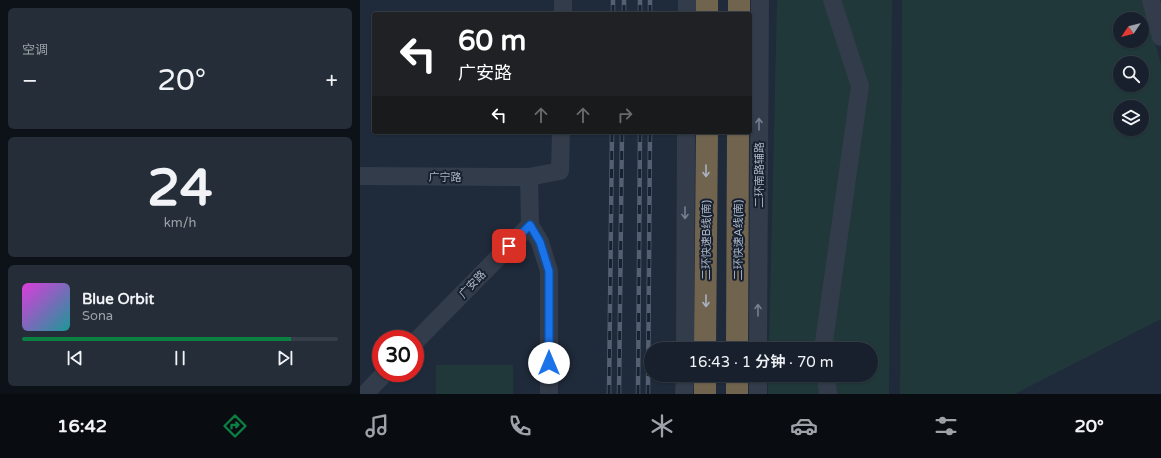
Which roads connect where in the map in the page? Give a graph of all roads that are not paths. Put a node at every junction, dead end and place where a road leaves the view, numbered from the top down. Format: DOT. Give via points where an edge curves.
graph roads {
  1 [pos="564,0"];
  2 [pos="687,0"];
  3 [pos="707,0"];
  4 [pos="739,0"];
  5 [pos="760,0"];
  6 [pos="832,0"];
  7 [pos="1152,0"];
  8 [pos="563,12"];
  9 [pos="686,12"];
  10 [pos="707,12"];
  11 [pos="739,12"];
  12 [pos="1161,37"];
  13 [pos="561,134"];
  14 [pos="686,134"];
  15 [pos="707,134"];
  16 [pos="738,134"];
  17 [pos="360,176"];
  18 [pos="529,177"];
  19 [pos="530,225"];
  20 [pos="424,333"];
  21 [pos="685,342"];
  22 [pos="705,342"];
  23 [pos="737,342"];
  24 [pos="758,342"];
  25 [pos="824,342"];
  26 [pos="376,382"];
  27 [pos="684,382"];
  28 [pos="705,382"];
  29 [pos="737,382"];
  30 [pos="758,382"];
  31 [pos="827,382"];
  32 [pos="364,394"];
  33 [pos="549,394"];
  34 [pos="684,394"];
  35 [pos="705,394"];
  36 [pos="737,394"];
  37 [pos="758,394"];
  38 [pos="828,394"];
  1 -- 8 [label="street"];
  2 -- 9 [label="street"];
  3 -- 10 [label="highway"];
  4 -- 11 [label="highway"];
  24 -- 5 [label="street, 二环南路辅路, one-way"];
  6 -- 25 [label="street" via="860,86"];
  7 -- 12 [label="street"];
  13 -- 18 [label="street, 广宁路" via="560,171"];
  14 -- 21 [label="street, one-way"];
  15 -- 22 [label="highway, 二环快速B线(南), one-way"];
  16 -- 23 [label="highway, 二环快速A线(南)"];
  17 -- 18 [label="street, 广宁路"];
  18 -- 19 [label="street"];
  19 -- 20 [label="street, 广安路"];
  19 -- 33 [label="street" via="540,242 549,271"];
  26 -- 32 [label="street"];
  27 -- 34 [label="street"];
  28 -- 35 [label="highway"];
  29 -- 36 [label="highway"];
  30 -- 37 [label="street"];
  31 -- 38 [label="street"];
}
